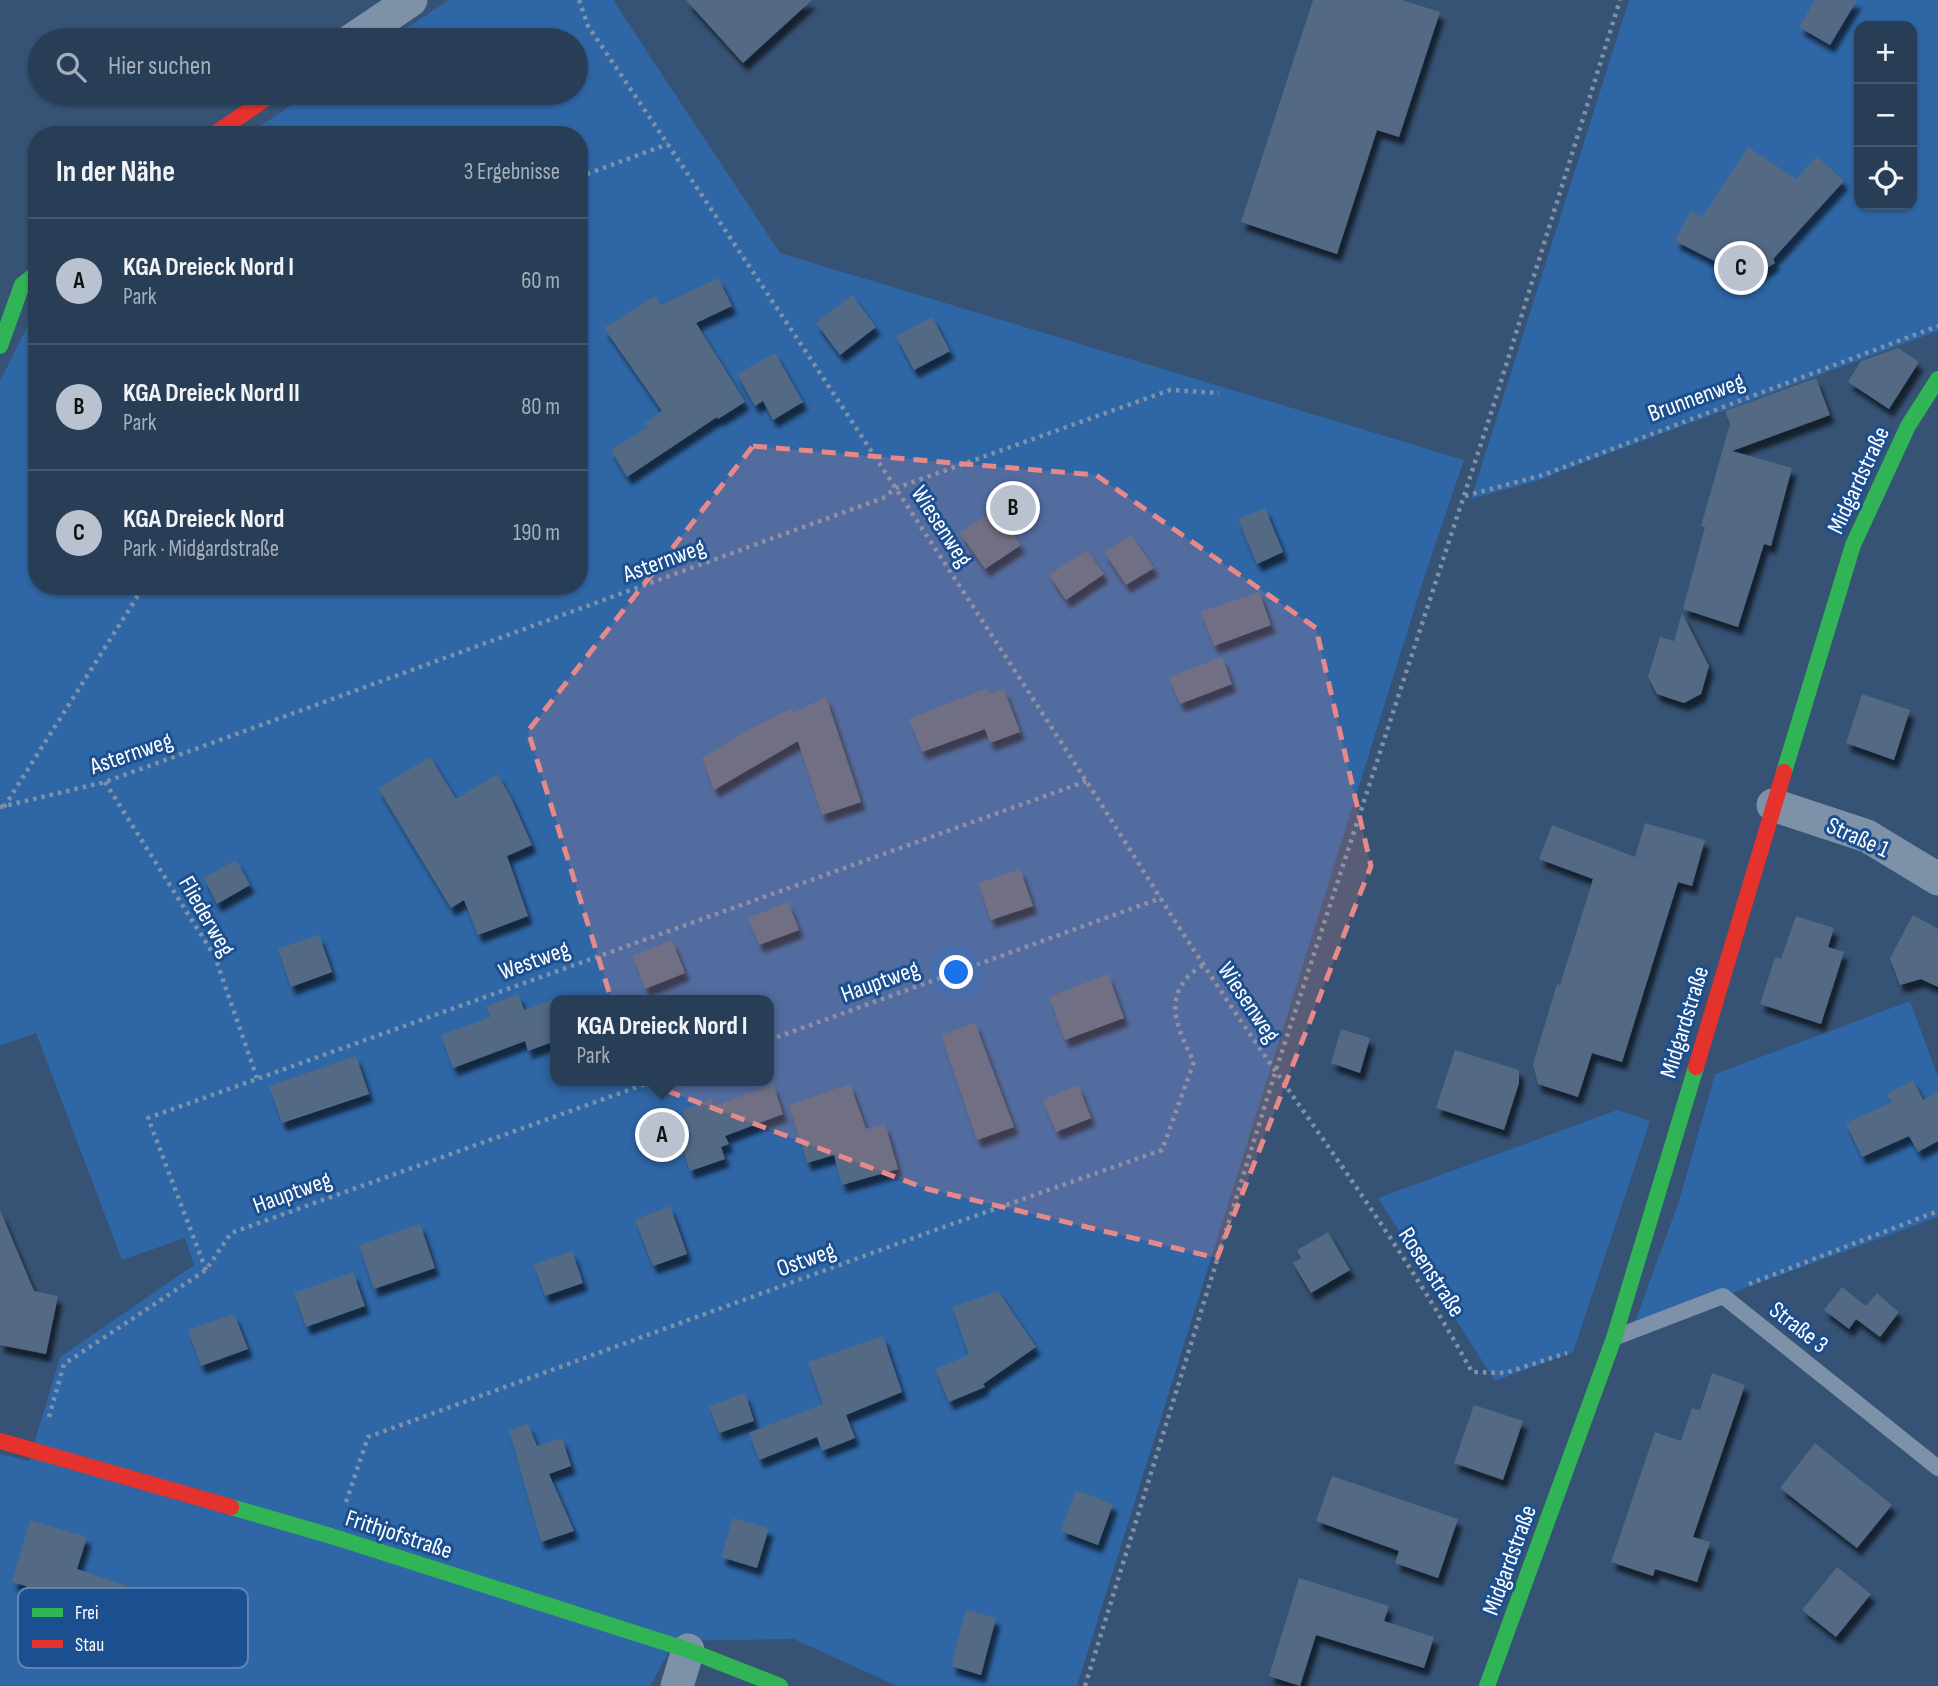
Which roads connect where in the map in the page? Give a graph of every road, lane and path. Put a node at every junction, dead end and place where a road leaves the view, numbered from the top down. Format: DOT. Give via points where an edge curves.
graph roads {
  1 [pos="411,0"];
  2 [pos="579,0"];
  3 [pos="1619,0"];
  4 [pos="370,28"];
  5 [pos="257,105"];
  6 [pos="226,126"];
  7 [pos="667,144"];
  8 [pos="588,174"];
  9 [pos="28,280"];
  10 [pos="1938,326"];
  11 [pos="0,346"];
  12 [pos="1938,379"];
  13 [pos="1219,393"];
  14 [pos="896,488"];
  15 [pos="1464,496"];
  16 [pos="138,595"];
  17 [pos="1087,781"];
  18 [pos="105,782"];
  19 [pos="1773,805"];
  20 [pos="2,808"];
  21 [pos="1938,879"];
  22 [pos="1161,898"];
  23 [pos="1203,965"];
  24 [pos="774,1038"];
  25 [pos="1275,1073"];
  26 [pos="257,1079"];
  27 [pos="640,1086"];
  28 [pos="1938,1212"];
  29 [pos="206,1270"];
  30 [pos="1723,1296"];
  31 [pos="1614,1338"];
  32 [pos="0,1441"];
  33 [pos="38,1451"];
  34 [pos="1938,1468"];
  35 [pos="334,1538"];
  36 [pos="688,1650"];
  37 [pos="677,1686"];
  38 [pos="780,1686"];
  39 [pos="1085,1686"];
  40 [pos="1487,1686"];
  1 -- 4 [label="street"];
  2 -- 7 [label="path, Wiesenweg" via="588,26"];
  3 -- 15 [label="path"];
  5 -- 6 [label="street"];
  7 -- 8 [label="path"];
  7 -- 14 [label="path, Wiesenweg"];
  9 -- 11 [label="street" via="22,285"];
  10 -- 15 [label="path, Brunnenweg" via="1543,475"];
  12 -- 19 [label="street, Midgardstraße" via="1908,426 1853,545"];
  13 -- 14 [label="path, Asternweg" via="1170,390"];
  14 -- 17 [label="path, Wiesenweg"];
  14 -- 18 [label="path, Asternweg" via="883,498"];
  15 -- 25 [label="path"];
  16 -- 20 [label="path"];
  17 -- 22 [label="path, Wiesenweg"];
  17 -- 26 [label="path, Westweg"];
  18 -- 20 [label="path, Asternweg"];
  18 -- 26 [label="path, Fliederweg" via="215,957"];
  19 -- 21 [label="street, Straße 1" via="1867,836"];
  19 -- 31 [label="street, Midgardstraße"];
  22 -- 23 [label="path, Wiesenweg"];
  22 -- 24 [label="path, Hauptweg"];
  23 -- 25 [label="path, Wiesenweg"];
  23 -- 35 [label="path, Ostweg" via="1185,979 1174,1002 1177,1027 1194,1062 1162,1150 368,1437"];
  25 -- 31 [label="path, Rosenstraße" via="1335,1154 1472,1372 1505,1373"];
  25 -- 39 [label="path"];
  26 -- 29 [label="path, Westweg" via="148,1118"];
  27 -- 29 [label="path, Hauptweg" via="231,1233"];
  28 -- 30 [label="path"];
  29 -- 33 [label="path, Hauptweg" via="64,1364"];
  30 -- 31 [label="lane"];
  30 -- 34 [label="lane, Straße 3"];
  31 -- 40 [label="street, Midgardstraße"];
  32 -- 33 [label="street, Frithjofstraße"];
  33 -- 35 [label="street, Frithjofstraße"];
  35 -- 36 [label="street, Frithjofstraße"];
  36 -- 37 [label="street"];
  36 -- 38 [label="street, Frithjofstraße"];
}
